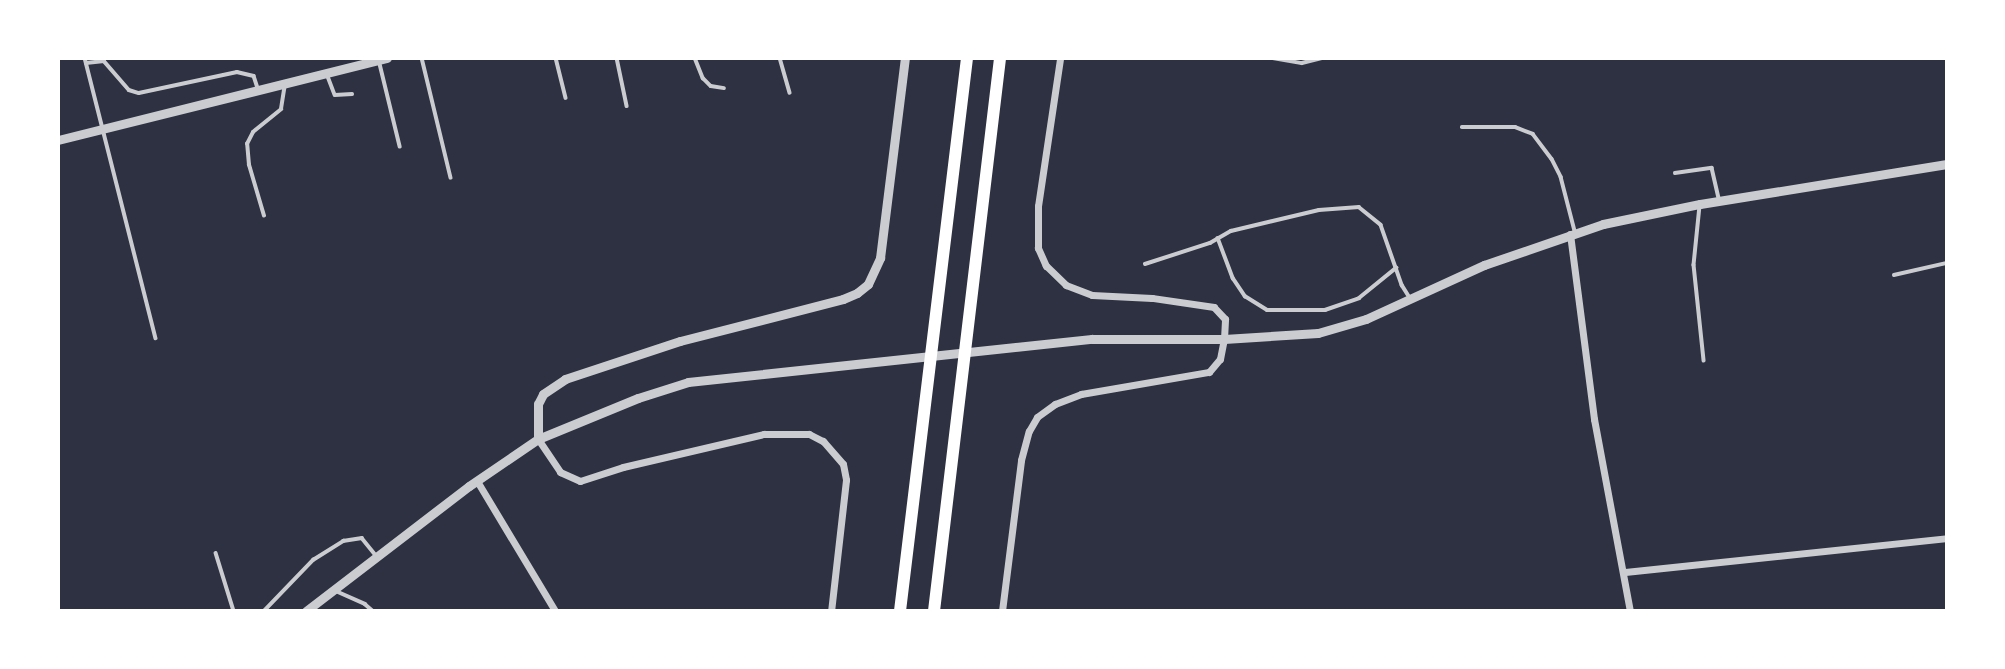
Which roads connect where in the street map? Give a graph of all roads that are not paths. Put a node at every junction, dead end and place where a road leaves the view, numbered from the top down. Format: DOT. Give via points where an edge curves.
graph roads {
  1 [pos="422,58"];
  2 [pos="556,58"];
  3 [pos="617,58"];
  4 [pos="695,58"];
  5 [pos="780,58"];
  6 [pos="905,58"];
  7 [pos="967,58"];
  8 [pos="1000,58"];
  9 [pos="1060,58"];
  10 [pos="1273,58"];
  11 [pos="1322,58"];
  12 [pos="383,59"];
  13 [pos="86,60"];
  14 [pos="326,73"];
  15 [pos="285,83"];
  16 [pos="724,88"];
  17 [pos="259,90"];
  18 [pos="790,93"];
  19 [pos="352,94"];
  20 [pos="566,98"];
  21 [pos="627,106"];
  22 [pos="1462,127"];
  23 [pos="103,129"];
  24 [pos="58,140"];
  25 [pos="400,146"];
  26 [pos="1947,164"];
  27 [pos="1675,173"];
  28 [pos="451,178"];
  29 [pos="1720,201"];
  30 [pos="1700,204"];
  31 [pos="264,216"];
  32 [pos="1573,233"];
  33 [pos="1218,238"];
  34 [pos="1947,263"];
  35 [pos="1145,264"];
  36 [pos="1396,268"];
  37 [pos="1894,275"];
  38 [pos="1410,298"];
  39 [pos="156,338"];
  40 [pos="1224,339"];
  41 [pos="1703,360"];
  42 [pos="538,439"];
  43 [pos="477,481"];
  44 [pos="1947,538"];
  45 [pos="216,553"];
  46 [pos="377,556"];
  47 [pos="1625,572"];
  48 [pos="334,590"];
  49 [pos="1628,594"];
  50 [pos="234,611"];
  51 [pos="264,611"];
  52 [pos="306,611"];
  53 [pos="373,611"];
  54 [pos="555,611"];
  55 [pos="831,611"];
  56 [pos="900,611"];
  57 [pos="934,611"];
  58 [pos="1002,611"];
  59 [pos="1630,611"];
  60 [pos="1637,611"];
  1 -- 28 [label="lane"];
  2 -- 20 [label="lane"];
  3 -- 21 [label="lane"];
  4 -- 16 [label="lane" via="703,78 711,86"];
  5 -- 18 [label="lane"];
  6 -- 42 [label="street" via="880,258 868,284 843,299 680,341 565,379 543,394 536,422"];
  7 -- 56 [label="highway"];
  8 -- 57 [label="highway"];
  9 -- 40 [label="street" via="1038,206 1038,248 1046,266 1066,285 1092,295 1214,307 1225,319"];
  10 -- 11 [label="lane" via="1303,63"];
  12 -- 14 [label="street"];
  12 -- 25 [label="lane"];
  13 -- 17 [label="lane" via="104,61 129,90 139,93 237,72 254,76"];
  13 -- 23 [label="lane"];
  14 -- 15 [label="street"];
  14 -- 19 [label="lane" via="335,95"];
  15 -- 17 [label="street"];
  15 -- 31 [label="lane" via="281,109 253,132 247,144"];
  17 -- 23 [label="street"];
  22 -- 32 [label="lane" via="1515,127 1533,134 1561,177"];
  23 -- 24 [label="street"];
  23 -- 39 [label="lane"];
  26 -- 29 [label="street"];
  27 -- 29 [label="lane" via="1712,168"];
  29 -- 30 [label="street"];
  30 -- 32 [label="street"];
  30 -- 41 [label="lane" via="1694,265"];
  32 -- 38 [label="street"];
  32 -- 47 [label="street" via="1604,477"];
  33 -- 35 [label="lane"];
  33 -- 36 [label="lane" via="1319,209 1359,207 1381,225"];
  33 -- 36 [label="lane" via="1245,296 1266,310 1325,310 1359,298"];
  34 -- 37 [label="lane"];
  36 -- 38 [label="lane"];
  38 -- 40 [label="street" via="1366,319 1318,333"];
  40 -- 42 [label="street" via="1130,337 1016,345 688,382"];
  40 -- 58 [label="street" via="1220,359 1209,372 1081,394 1055,404 1034,421 1021,460"];
  42 -- 43 [label="street"];
  42 -- 55 [label="street" via="560,472 580,481 764,434 809,434 823,440 843,464 846,480"];
  43 -- 46 [label="street"];
  43 -- 54 [label="street"];
  44 -- 47 [label="street"];
  45 -- 50 [label="lane"];
  46 -- 48 [label="street"];
  46 -- 51 [label="lane" via="362,538 343,541 313,560"];
  47 -- 49 [label="street"];
  48 -- 52 [label="street"];
  48 -- 53 [label="lane"];
  49 -- 59 [label="street"];
  49 -- 60 [label="street"];
}
